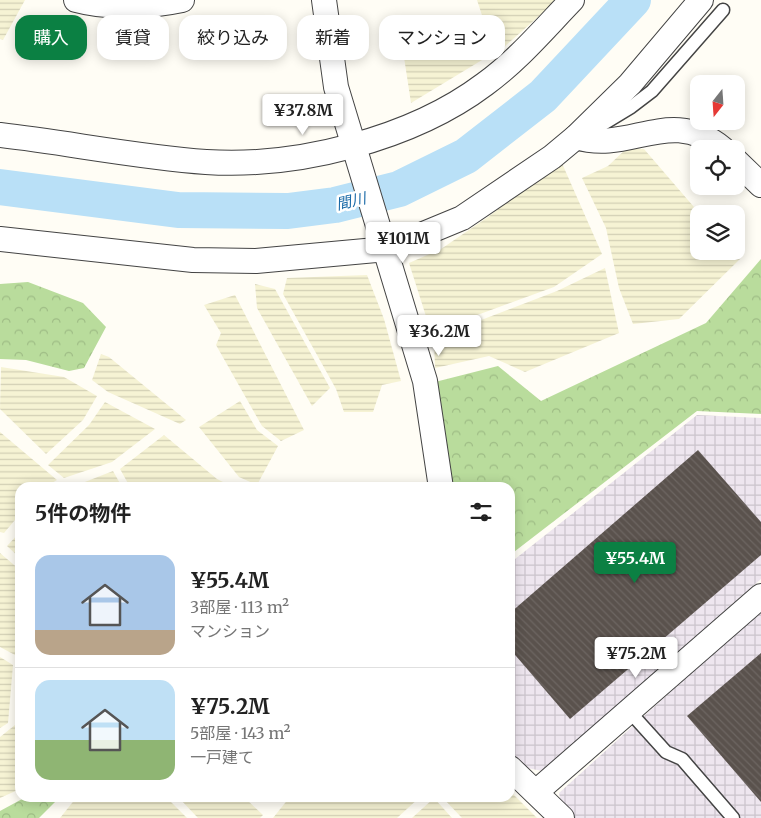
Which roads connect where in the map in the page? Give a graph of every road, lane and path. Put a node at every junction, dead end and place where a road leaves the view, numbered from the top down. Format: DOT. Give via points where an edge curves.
graph roads {
  1 [pos="76,0"];
  2 [pos="182,0"];
  3 [pos="324,0"];
  4 [pos="572,0"];
  5 [pos="701,0"];
  6 [pos="723,10"];
  7 [pos="0,135"];
  8 [pos="582,139"];
  9 [pos="709,140"];
  10 [pos="356,149"];
  11 [pos="745,170"];
  12 [pos="761,185"];
  13 [pos="0,239"];
  14 [pos="385,246"];
  15 [pos="440,482"];
  16 [pos="761,596"];
  17 [pos="629,711"];
  18 [pos="515,773"];
  19 [pos="536,792"];
  20 [pos="562,818"];
  21 [pos="734,818"];
  1 -- 2 [label="street" via="112,6"];
  3 -- 10 [label="street" via="336,87"];
  4 -- 10 [label="street" via="519,56 485,84 451,106"];
  5 -- 8 [label="street"];
  6 -- 8 [label="lane" via="652,91"];
  7 -- 10 [label="street" via="208,162 295,157"];
  8 -- 9 [label="street" via="601,142 672,129 689,130"];
  8 -- 14 [label="street" via="462,218"];
  10 -- 14 [label="street"];
  11 -- 12 [label="street"];
  13 -- 14 [label="street" via="193,260 247,261 337,255"];
  14 -- 15 [label="street" via="425,381"];
  16 -- 17 [label="street"];
  17 -- 19 [label="street"];
  17 -- 21 [label="lane" via="666,752 682,758"];
  18 -- 19 [label="street"];
  19 -- 20 [label="street"];
}
